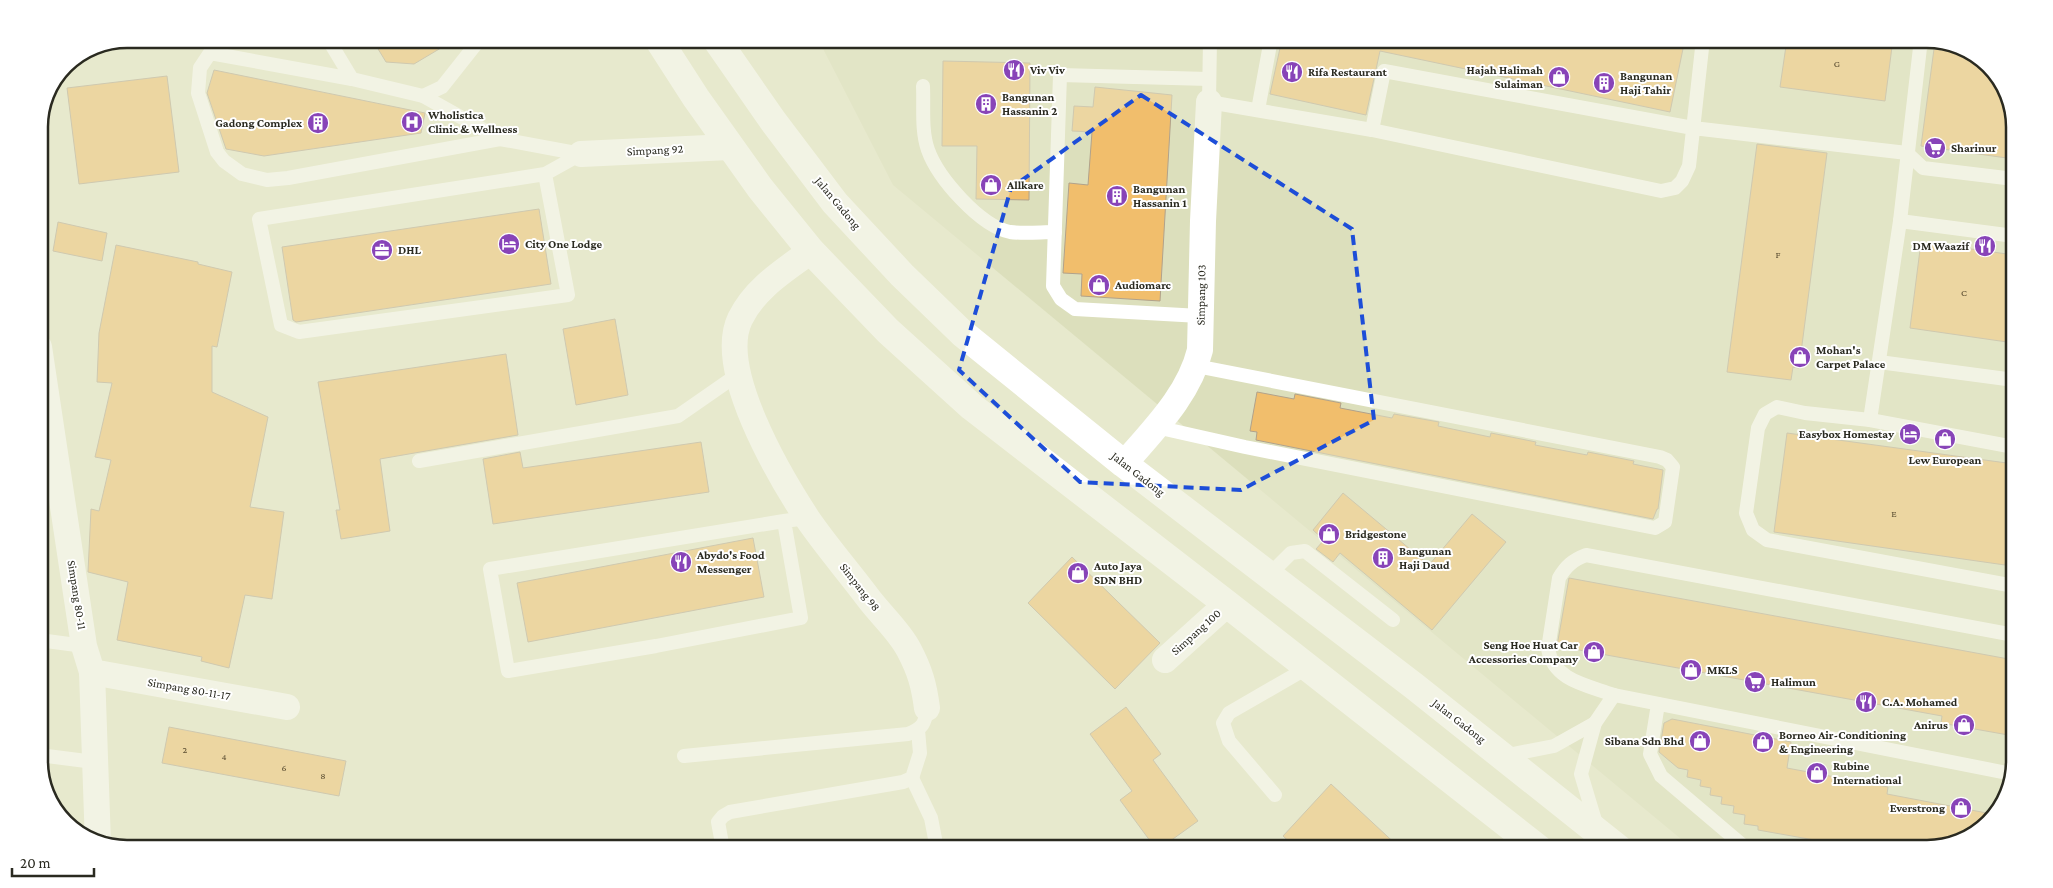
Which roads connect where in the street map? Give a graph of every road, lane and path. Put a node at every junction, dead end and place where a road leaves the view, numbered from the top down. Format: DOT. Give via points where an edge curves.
graph roads {
  1 [pos="333,48"];
  2 [pos="471,48"];
  3 [pos="664,48"];
  4 [pos="722,48"];
  5 [pos="1210,48"];
  6 [pos="1269,48"];
  7 [pos="1702,48"];
  8 [pos="1919,48"];
  9 [pos="352,79"];
  10 [pos="923,86"];
  11 [pos="1209,90"];
  12 [pos="423,96"];
  13 [pos="1258,110"];
  14 [pos="1693,128"];
  15 [pos="1372,130"];
  16 [pos="500,139"];
  17 [pos="729,147"];
  18 [pos="1907,153"];
  19 [pos="581,154"];
  20 [pos="545,174"];
  21 [pos="2005,178"];
  22 [pos="1900,221"];
  23 [pos="1055,232"];
  24 [pos="2005,235"];
  25 [pos="810,251"];
  26 [pos="1200,316"];
  27 [pos="1879,362"];
  28 [pos="1196,366"];
  29 [pos="737,375"];
  30 [pos="2005,379"];
  31 [pos="48,407"];
  32 [pos="1870,420"];
  33 [pos="1156,427"];
  34 [pos="2006,445"];
  35 [pos="419,461"];
  36 [pos="1124,464"];
  37 [pos="796,520"];
  38 [pos="1269,575"];
  39 [pos="2006,584"];
  40 [pos="1227,604"];
  41 [pos="1393,620"];
  42 [pos="2006,633"];
  43 [pos="48,641"];
  44 [pos="84,646"];
  45 [pos="1165,660"];
  46 [pos="1307,668"];
  47 [pos="92,672"];
  48 [pos="1614,695"];
  49 [pos="1658,704"];
  50 [pos="286,706"];
  51 [pos="922,719"];
  52 [pos="1595,723"];
  53 [pos="48,756"];
  54 [pos="684,756"];
  55 [pos="1503,756"];
  56 [pos="94,762"];
  57 [pos="2005,773"];
  58 [pos="912,778"];
  59 [pos="1275,795"];
  60 [pos="98,835"];
  61 [pos="722,841"];
  62 [pos="935,841"];
  63 [pos="1529,841"];
  64 [pos="1609,841"];
  65 [pos="1738,841"];
  1 -- 9 [label="lane"];
  2 -- 12 [label="lane" via="442,87"];
  3 -- 17 [label="main road"];
  4 -- 36 [label="main road, Jalan Gadong" via="835,203 902,275 962,333"];
  5 -- 11 [label="lane"];
  6 -- 13 [label="lane"];
  7 -- 14 [label="lane"];
  8 -- 18 [label="lane"];
  9 -- 12 [label="lane"];
  9 -- 16 [label="lane" via="210,53 200,68 198,94 217,152 224,161 242,174 267,180"];
  10 -- 23 [label="lane" via="924,134 935,165 947,182 994,226 1010,232"];
  11 -- 13 [label="lane"];
  11 -- 23 [label="lane" via="1060,75"];
  11 -- 26 [label="street, Simpang 103"];
  12 -- 16 [label="lane"];
  13 -- 15 [label="lane"];
  14 -- 15 [label="lane" via="1687,172 1675,188 1661,191"];
  14 -- 15 [label="lane" via="1384,71"];
  14 -- 18 [label="lane"];
  16 -- 19 [label="lane"];
  17 -- 19 [label="street, Simpang 92"];
  17 -- 25 [label="main road"];
  18 -- 21 [label="lane" via="1923,168"];
  18 -- 22 [label="lane"];
  19 -- 20 [label="lane"];
  20 -- 20 [label="lane" via="259,219 281,325 298,332 568,295"];
  22 -- 24 [label="lane"];
  22 -- 27 [label="lane"];
  23 -- 26 [label="lane" via="1054,286 1061,299 1075,310"];
  25 -- 29 [label="street, Simpang 98" via="762,288 740,319 734,343"];
  25 -- 40 [label="main road" via="888,331 972,407"];
  26 -- 28 [label="street, Simpang 103" via="1200,350"];
  27 -- 30 [label="lane"];
  27 -- 32 [label="lane"];
  28 -- 33 [label="street, Simpang 103" via="1183,391"];
  28 -- 33 [label="lane" via="1660,457 1673,467 1665,522 1654,528"];
  29 -- 35 [label="lane" via="678,416"];
  29 -- 37 [label="street, Simpang 98" via="754,421 777,466"];
  31 -- 44 [label="street, Simpang 80-11"];
  32 -- 34 [label="lane"];
  32 -- 39 [label="lane" via="1777,407 1765,414 1758,428 1746,514 1753,530 1767,540"];
  33 -- 36 [label="street, Simpang 103"];
  36 -- 38 [label="main road, Jalan Gadong"];
  37 -- 37 [label="lane" via="490,569 508,671 800,618"];
  37 -- 51 [label="street, Simpang 98" via="908,648 922,678"];
  38 -- 41 [label="lane" via="1291,553 1306,551"];
  38 -- 55 [label="main road, Jalan Gadong"];
  40 -- 45 [label="street, Simpang 100"];
  40 -- 46 [label="main road"];
  42 -- 48 [label="lane" via="1586,555 1565,568 1559,578 1548,649 1550,660 1566,678"];
  43 -- 44 [label="lane"];
  44 -- 47 [label="street, Simpang 80-11"];
  46 -- 59 [label="lane" via="1229,712 1223,723 1229,741"];
  46 -- 63 [label="main road"];
  47 -- 50 [label="street, Simpang 80-11-17"];
  47 -- 56 [label="street, Simpang 80-11"];
  48 -- 49 [label="lane"];
  48 -- 52 [label="lane"];
  49 -- 57 [label="lane"];
  49 -- 65 [label="lane" via="1650,754 1661,776"];
  51 -- 54 [label="lane" via="908,734"];
  51 -- 58 [label="lane" via="920,753"];
  52 -- 55 [label="lane" via="1554,746"];
  52 -- 64 [label="lane" via="1581,774"];
  53 -- 56 [label="lane"];
  55 -- 64 [label="main road, Jalan Gadong"];
  56 -- 60 [label="street, Simpang 80-11"];
  58 -- 61 [label="lane" via="730,812 718,822"];
  58 -- 62 [label="lane" via="931,818"];
}
